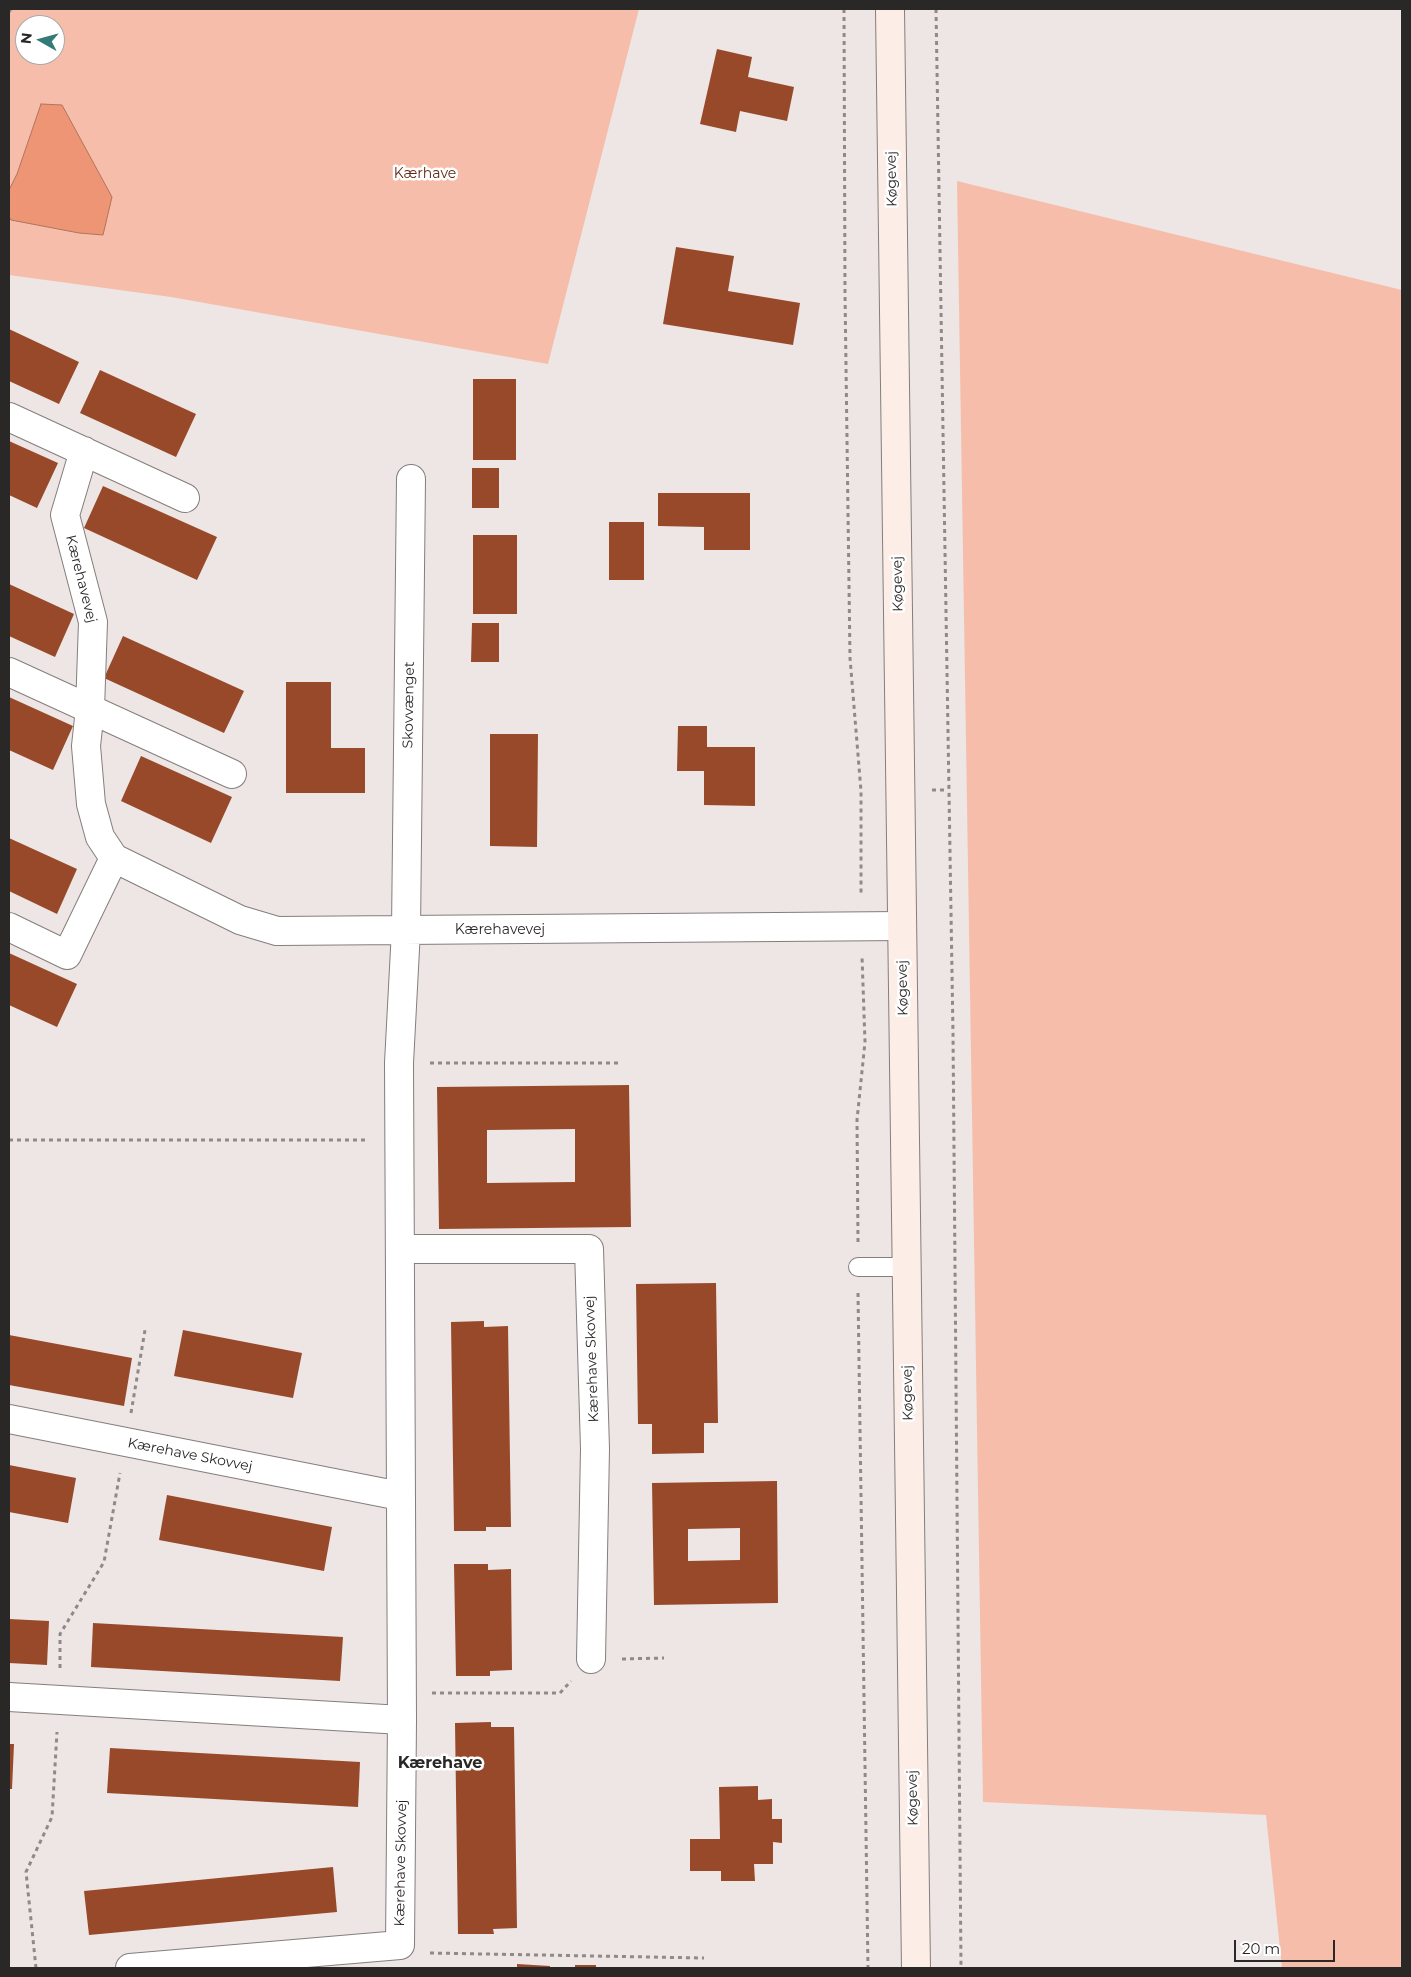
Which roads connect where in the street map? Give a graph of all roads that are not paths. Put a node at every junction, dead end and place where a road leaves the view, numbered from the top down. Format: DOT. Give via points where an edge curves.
graph roads {
  1 [pos="890,9"];
  2 [pos="9,416"];
  3 [pos="84,452"];
  4 [pos="411,479"];
  5 [pos="185,498"];
  6 [pos="9,672"];
  7 [pos="90,709"];
  8 [pos="232,774"];
  9 [pos="114,858"];
  10 [pos="902,926"];
  11 [pos="9,927"];
  12 [pos="406,930"];
  13 [pos="400,1249"];
  14 [pos="858,1267"];
  15 [pos="907,1267"];
  16 [pos="9,1418"];
  17 [pos="400,1496"];
  18 [pos="591,1659"];
  19 [pos="9,1697"];
  20 [pos="402,1720"];
  21 [pos="130,1968"];
  22 [pos="916,1968"];
  1 -- 10 [label="main road, Køgevej"];
  2 -- 3 [label="street"];
  3 -- 5 [label="street"];
  3 -- 7 [label="street, Kærehavevej" via="65,515 94,622"];
  4 -- 12 [label="street, Skovvænget"];
  6 -- 7 [label="street"];
  7 -- 8 [label="street"];
  7 -- 9 [label="street, Kærehavevej" via="86,746 91,804 100,837"];
  9 -- 11 [label="street" via="67,955"];
  9 -- 12 [label="street, Kærehavevej" via="240,920 277,931"];
  10 -- 12 [label="street, Kærehavevej"];
  10 -- 15 [label="main road, Køgevej"];
  12 -- 13 [label="street, Kærehave Skovvej" via="399,1064"];
  13 -- 17 [label="street, Kærehave Skovvej"];
  13 -- 18 [label="street, Kærehave Skovvej" via="589,1249 595,1449"];
  14 -- 15 [label="lane"];
  15 -- 22 [label="main road, Køgevej"];
  16 -- 17 [label="street, Kærehave Skovvej"];
  17 -- 20 [label="street, Kærehave Skovvej"];
  19 -- 20 [label="street"];
  20 -- 21 [label="street, Kærehave Skovvej" via="400,1945"];
}
